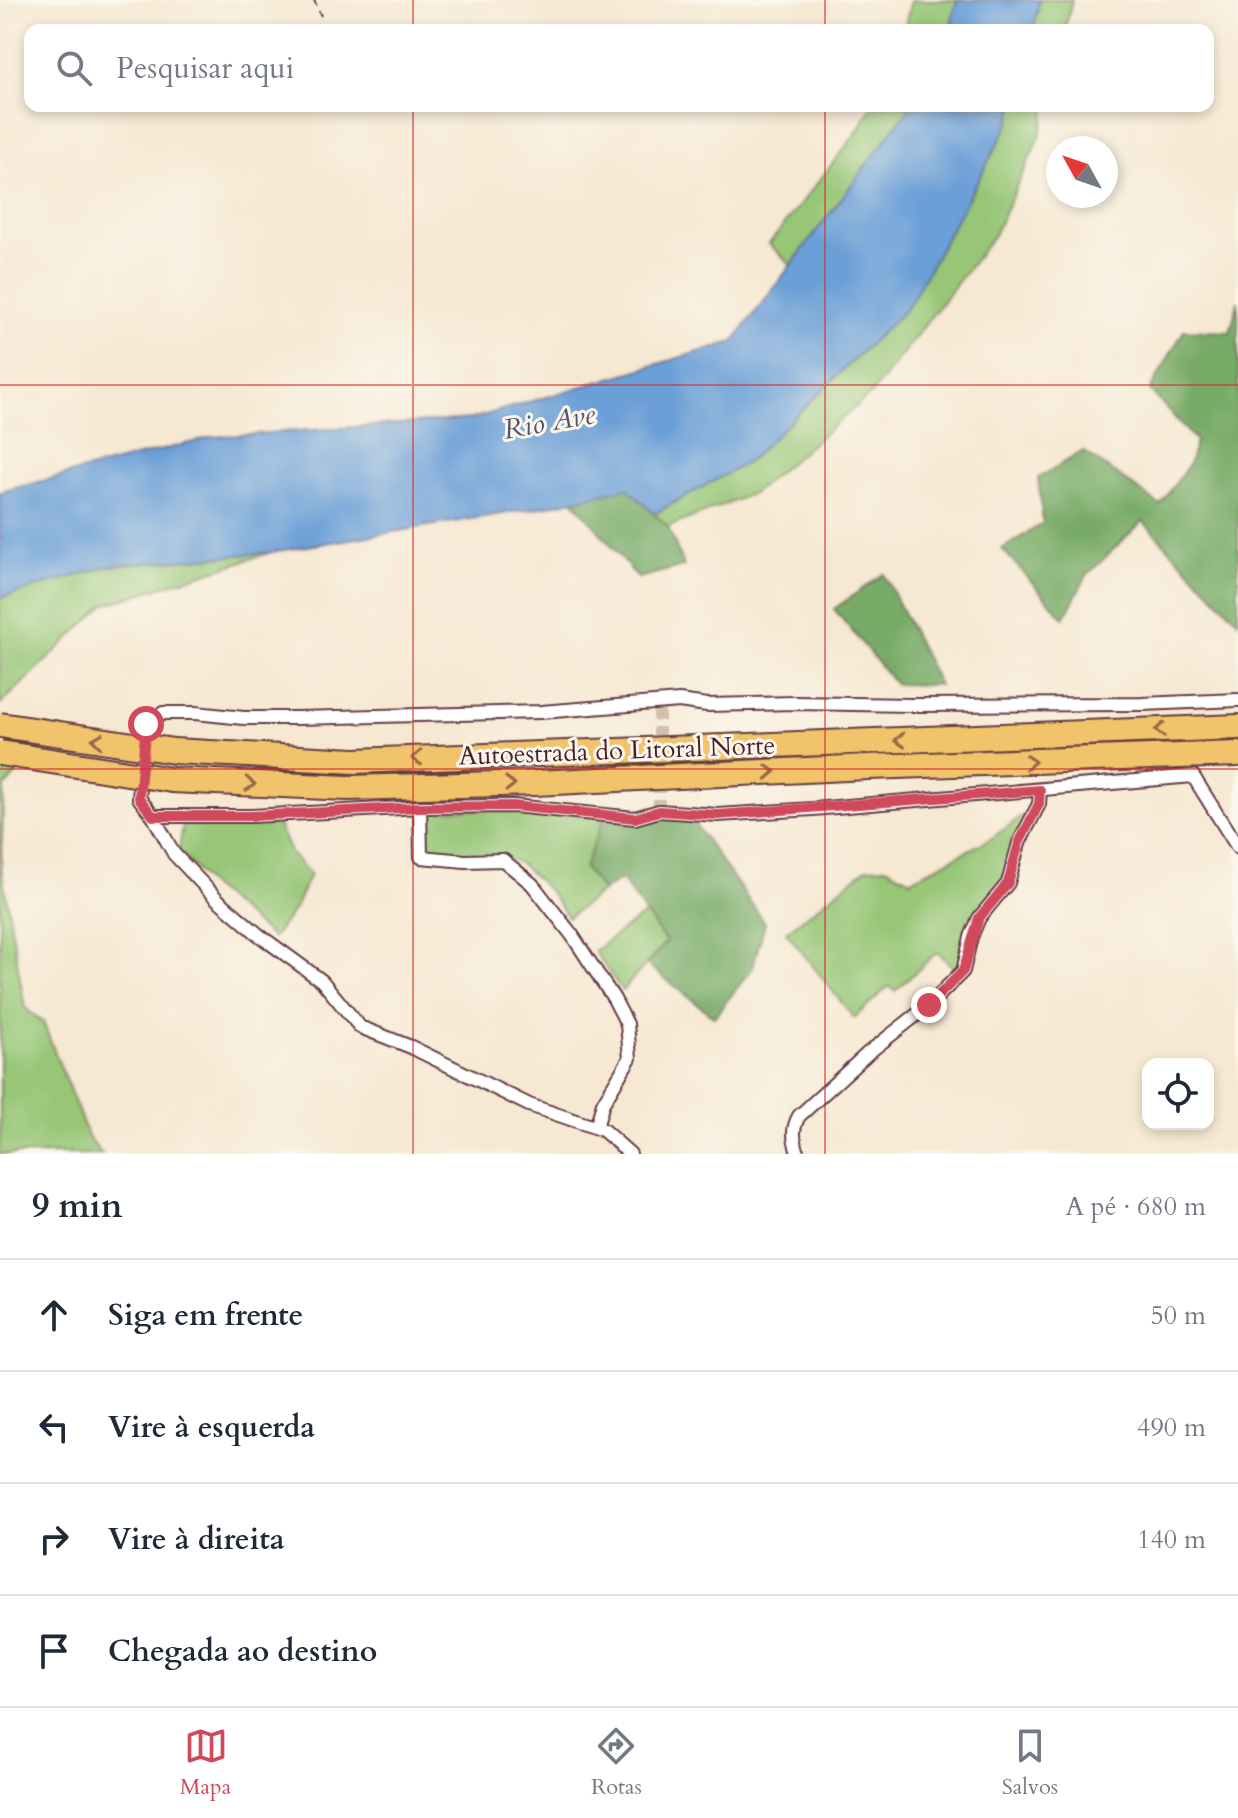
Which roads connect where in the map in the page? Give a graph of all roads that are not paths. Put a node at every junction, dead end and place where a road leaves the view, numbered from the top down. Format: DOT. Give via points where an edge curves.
graph roads {
  1 [pos="1238,700"];
  2 [pos="0,725"];
  3 [pos="1238,727"];
  4 [pos="0,753"];
  5 [pos="1238,754"];
  6 [pos="1040,790"];
  7 [pos="420,807"];
  8 [pos="153,816"];
  9 [pos="1238,848"];
  10 [pos="596,1128"];
  11 [pos="630,1154"];
  12 [pos="798,1154"];
  1 -- 8 [label="street" via="911,705 679,701 541,712 297,718 163,713 146,724 139,798"];
  3 -- 2 [label="highway, Autoestrada do Litoral Norte, one-way, bridge" via="355,761 174,751"];
  4 -- 5 [label="highway, Autoestrada do Litoral Norte, one-way, bridge" via="172,780 347,788"];
  6 -- 7 [label="street" via="718,815 659,811 635,818 528,807"];
  6 -- 9 [label="street" via="1193,776"];
  6 -- 12 [label="street" via="1008,883 979,918 963,971 799,1116 793,1138"];
  7 -- 8 [label="street"];
  7 -- 10 [label="street" via="421,857 503,860 532,884 614,999 627,1024 630,1058 603,1103"];
  8 -- 10 [label="street" via="174,854 217,899 322,981 360,1027 529,1105"];
  10 -- 11 [label="street"];
}
